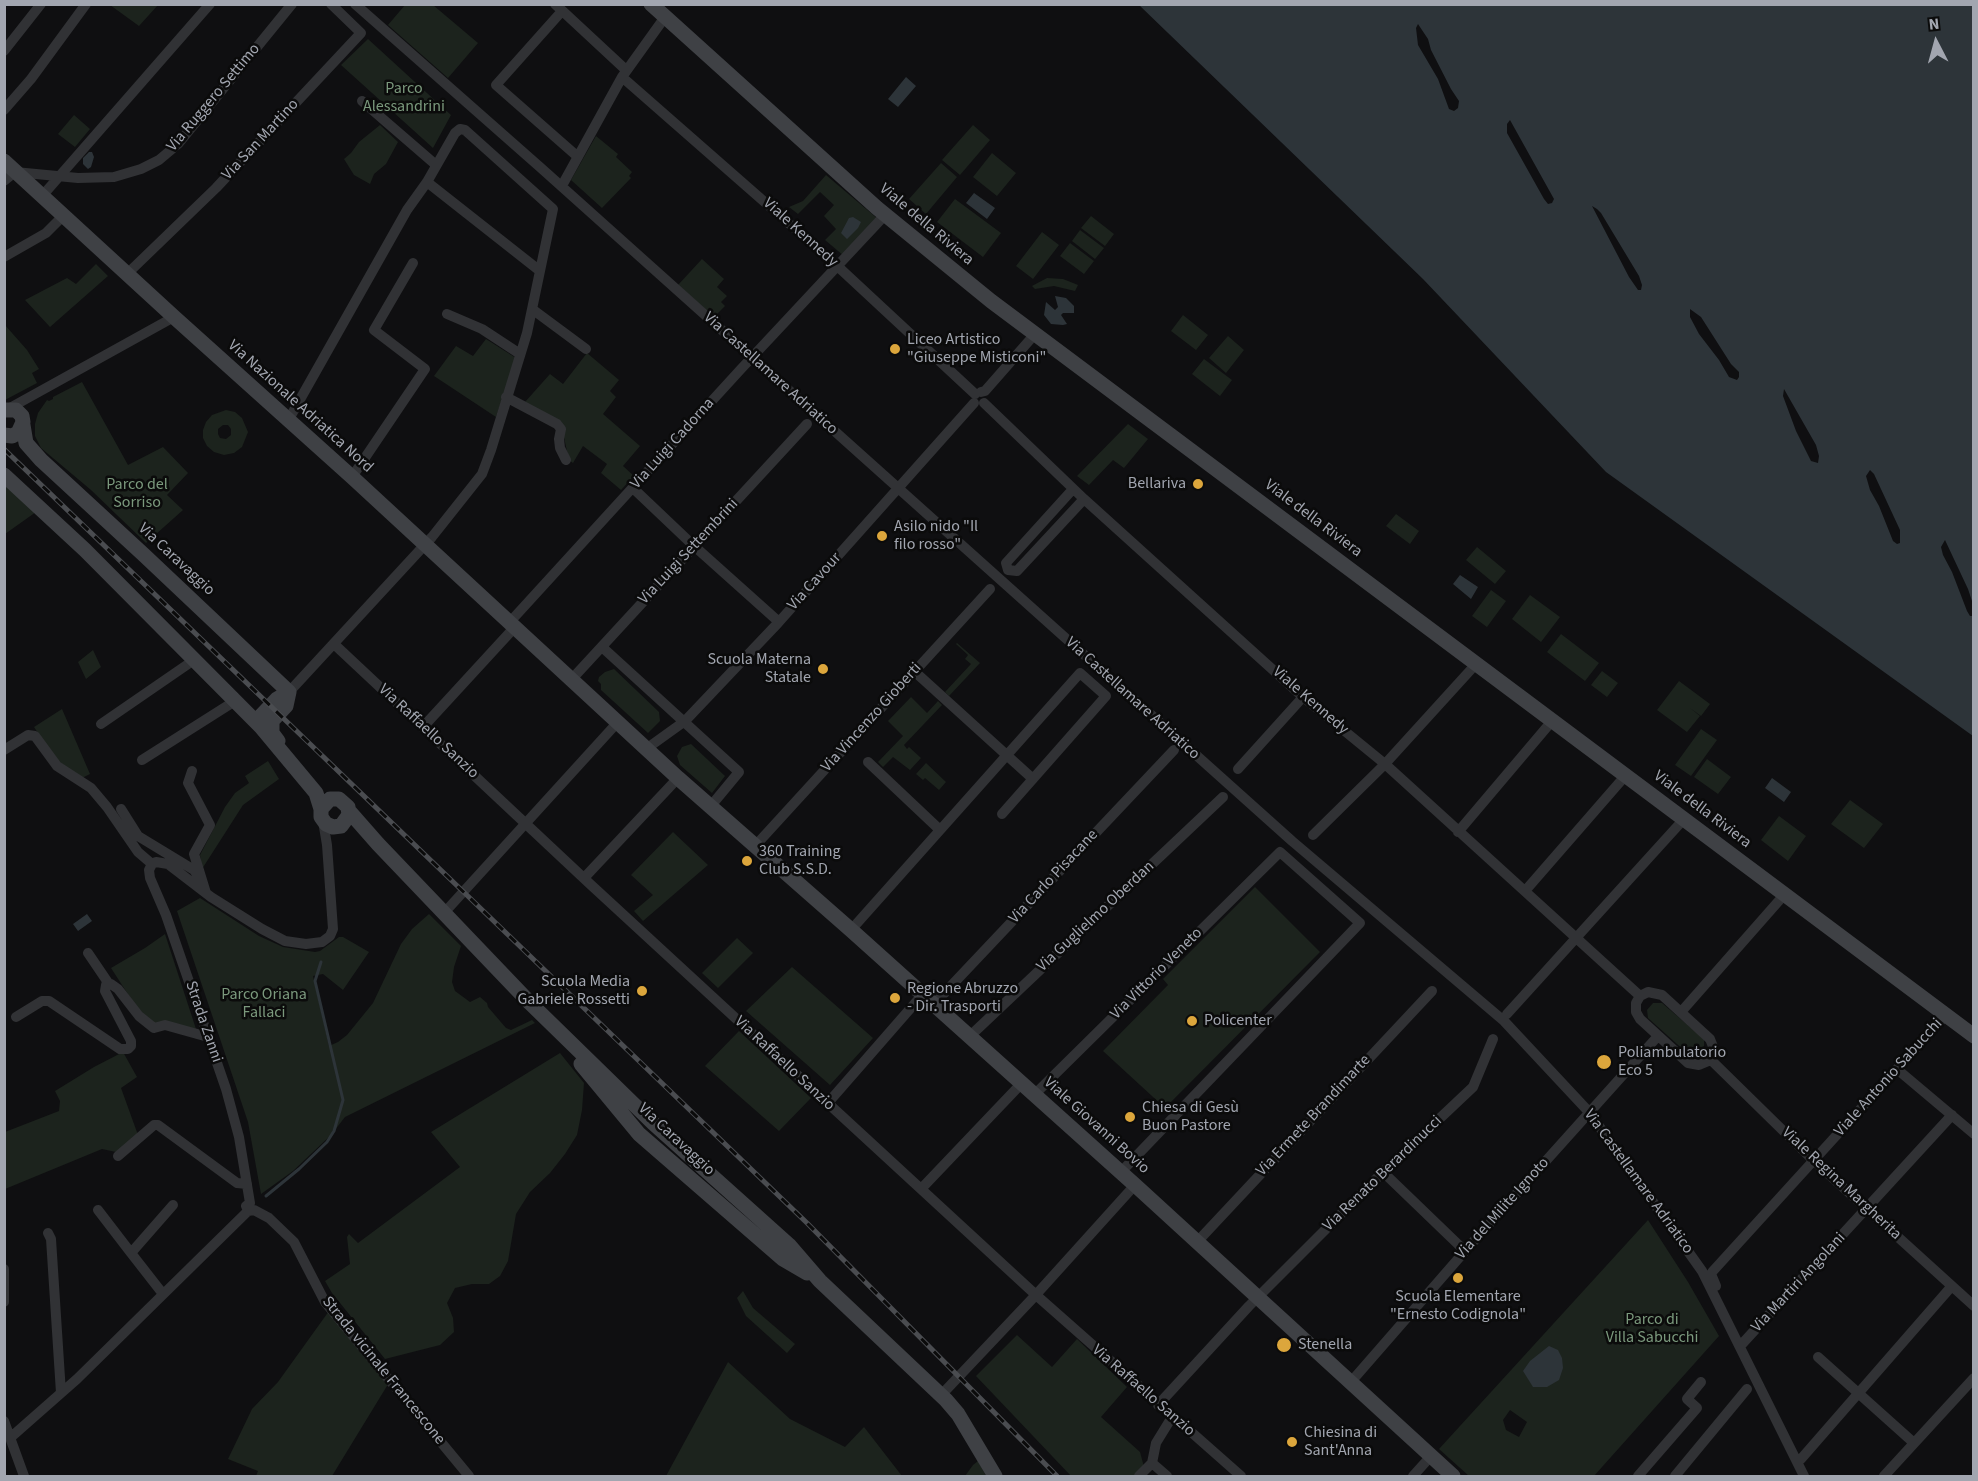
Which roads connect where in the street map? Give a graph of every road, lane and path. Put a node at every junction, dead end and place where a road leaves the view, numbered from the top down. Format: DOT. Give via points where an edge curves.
graph roads {
  1 [pos="41,4"];
  2 [pos="86,4"];
  3 [pos="210,4"];
  4 [pos="292,4"];
  5 [pos="330,4"];
  6 [pos="355,4"];
  7 [pos="651,4"];
  8 [pos="558,8"];
  9 [pos="665,17"];
  10 [pos="4,51"];
  11 [pos="624,73"];
  12 [pos="362,101"];
  13 [pos="4,111"];
  14 [pos="578,157"];
  15 [pos="436,165"];
  16 [pos="8,171"];
  17 [pos="60,177"];
  18 [pos="427,182"];
  19 [pos="564,182"];
  20 [pos="43,195"];
  21 [pos="64,215"];
  22 [pos="885,215"];
  23 [pos="4,257"];
  24 [pos="413,264"];
  25 [pos="838,267"];
  26 [pos="540,271"];
  27 [pos="127,274"];
  28 [pos="532,309"];
  29 [pos="447,314"];
  30 [pos="174,317"];
  31 [pos="1035,334"];
  32 [pos="586,349"];
  33 [pos="520,354"];
  34 [pos="752,358"];
  35 [pos="39,392"];
  36 [pos="506,397"];
  37 [pos="978,398"];
  38 [pos="6,409"];
  39 [pos="289,420"];
  40 [pos="23,422"];
  41 [pos="807,424"];
  42 [pos="5,436"];
  43 [pos="566,460"];
  44 [pos="4,475"];
  45 [pos="352,477"];
  46 [pos="633,488"];
  47 [pos="898,489"];
  48 [pos="1073,489"];
  49 [pos="1084,499"];
  50 [pos="424,545"];
  51 [pos="693,546"];
  52 [pos="990,589"];
  53 [pos="779,622"];
  54 [pos="512,625"];
  55 [pos="334,644"];
  56 [pos="602,647"];
  57 [pos="194,660"];
  58 [pos="1476,664"];
  59 [pos="914,671"];
  60 [pos="571,680"];
  61 [pos="289,692"];
  62 [pos="1303,697"];
  63 [pos="235,701"];
  64 [pos="261,721"];
  65 [pos="1552,721"];
  66 [pos="685,722"];
  67 [pos="617,723"];
  68 [pos="101,724"];
  69 [pos="423,727"];
  70 [pos="646,749"];
  71 [pos="4,750"];
  72 [pos="1174,750"];
  73 [pos="1007,755"];
  74 [pos="142,760"];
  75 [pos="868,762"];
  76 [pos="1385,764"];
  77 [pos="1238,769"];
  78 [pos="192,771"];
  79 [pos="1626,775"];
  80 [pos="678,778"];
  81 [pos="1033,779"];
  82 [pos="1223,797"];
  83 [pos="334,798"];
  84 [pos="710,807"];
  85 [pos="121,809"];
  86 [pos="350,811"];
  87 [pos="1002,814"];
  88 [pos="1684,819"];
  89 [pos="331,820"];
  90 [pos="526,824"];
  91 [pos="940,830"];
  92 [pos="1458,832"];
  93 [pos="1313,835"];
  94 [pos="371,837"];
  95 [pos="755,846"];
  96 [pos="152,864"];
  97 [pos="584,878"];
  98 [pos="201,880"];
  99 [pos="1525,891"];
  100 [pos="206,893"];
  101 [pos="1784,895"];
  102 [pos="444,914"];
  103 [pos="851,930"];
  104 [pos="1576,937"];
  105 [pos="88,953"];
  106 [pos="109,984"];
  107 [pos="1432,991"];
  108 [pos="1640,996"];
  109 [pos="929,999"];
  110 [pos="1681,1012"];
  111 [pos="1507,1014"];
  112 [pos="1946,1016"];
  113 [pos="16,1017"];
  114 [pos="208,1036"];
  115 [pos="1658,1036"];
  116 [pos="1974,1036"];
  117 [pos="969,1037"];
  118 [pos="1493,1040"];
  119 [pos="1711,1060"];
  120 [pos="1898,1070"];
  121 [pos="1021,1084"];
  122 [pos="1034,1095"];
  123 [pos="827,1104"];
  124 [pos="1589,1112"];
  125 [pos="1952,1115"];
  126 [pos="1974,1134"];
  127 [pos="118,1156"];
  128 [pos="1813,1160"];
  129 [pos="1121,1172"];
  130 [pos="1383,1172"];
  131 [pos="247,1184"];
  132 [pos="1136,1185"];
  133 [pos="921,1189"];
  134 [pos="173,1205"];
  135 [pos="251,1208"];
  136 [pos="1867,1209"];
  137 [pos="98,1210"];
  138 [pos="48,1233"];
  139 [pos="1197,1242"];
  140 [pos="1465,1251"];
  141 [pos="131,1253"];
  142 [pos="4,1269"];
  143 [pos="1951,1287"];
  144 [pos="163,1294"];
  145 [pos="1036,1295"];
  146 [pos="1257,1297"];
  147 [pos="4,1302"];
  148 [pos="1974,1306"];
  149 [pos="1742,1344"];
  150 [pos="1818,1357"];
  151 [pos="1974,1378"];
  152 [pos="1701,1382"];
  153 [pos="1350,1383"];
  154 [pos="1747,1389"];
  155 [pos="942,1392"];
  156 [pos="61,1393"];
  157 [pos="1857,1393"];
  158 [pos="1158,1405"];
  159 [pos="1172,1417"];
  160 [pos="4,1421"];
  161 [pos="9,1438"];
  162 [pos="1914,1443"];
  163 [pos="1431,1456"];
  164 [pos="1801,1460"];
  165 [pos="1152,1463"];
  166 [pos="1887,1475"];
  167 [pos="24,1476"];
  168 [pos="469,1476"];
  169 [pos="995,1476"];
  170 [pos="1139,1476"];
  171 [pos="1167,1476"];
  172 [pos="1241,1476"];
  173 [pos="1413,1476"];
  174 [pos="1453,1476"];
  175 [pos="1638,1476"];
  176 [pos="1675,1476"];
  177 [pos="1804,1476"];
  178 [pos="1810,1476"];
  1 -- 10 [label="street"];
  2 -- 13 [label="street"];
  3 -- 17 [label="street"];
  4 -- 17 [label="street, Via Ruggero Settimo" via="165,155 129,174"];
  5 -- 27 [label="street, Via San Martino" via="361,33 216,188"];
  6 -- 34 [label="street, Via Castellamare Adriatico"];
  7 -- 9 [label="street, Viale della Riviera"];
  8 -- 11 [label="street"];
  8 -- 14 [label="street" via="496,85"];
  9 -- 11 [label="street"];
  9 -- 22 [label="street, Viale della Riviera"];
  11 -- 14 [label="street"];
  11 -- 25 [label="street, Viale Kennedy"];
  12 -- 15 [label="street"];
  14 -- 19 [label="street"];
  15 -- 18 [label="street"];
  15 -- 26 [label="street" via="455,133 465,130 553,209"];
  16 -- 17 [label="street, Via Ruggero Settimo"];
  16 -- 20 [label="street, Via Nazionale Adriatica Nord"];
  17 -- 20 [label="street"];
  18 -- 26 [label="street"];
  18 -- 39 [label="street" via="407,210"];
  20 -- 21 [label="street, Via Nazionale Adriatica Nord"];
  21 -- 23 [label="street" via="46,233"];
  21 -- 27 [label="street, Via Nazionale Adriatica Nord"];
  22 -- 25 [label="street, Via Luigi Cadorna"];
  22 -- 31 [label="street, Viale della Riviera"];
  24 -- 45 [label="street" via="374,330 425,369"];
  25 -- 34 [label="street, Via Luigi Cadorna"];
  25 -- 37 [label="street, Viale Kennedy"];
  26 -- 28 [label="street"];
  27 -- 30 [label="street, Via Nazionale Adriatica Nord"];
  28 -- 32 [label="street"];
  28 -- 33 [label="street"];
  29 -- 33 [label="street" via="482,329"];
  30 -- 35 [label="street"];
  30 -- 39 [label="street, Via Nazionale Adriatica Nord"];
  31 -- 37 [label="street, Via Cavour"];
  31 -- 58 [label="street, Viale della Riviera"];
  33 -- 36 [label="street"];
  34 -- 46 [label="street, Via Luigi Cadorna"];
  34 -- 47 [label="street, Via Castellamare Adriatico"];
  35 -- 38 [label="street"];
  35 -- 40 [label="street"];
  36 -- 43 [label="street" via="558,424 560,448"];
  36 -- 50 [label="street" via="482,474"];
  37 -- 47 [label="street, Via Cavour"];
  37 -- 48 [label="street, Viale Kennedy"];
  38 -- 40 [label="street" via="16,410"];
  39 -- 45 [label="street, Via Nazionale Adriatica Nord"];
  40 -- 42 [label="street" via="18,433"];
  40 -- 61 [label="street, Via Caravaggio" via="26,443 36,454"];
  41 -- 51 [label="street, Via Luigi Settembrini"];
  44 -- 57 [label="street"];
  45 -- 50 [label="street, Via Nazionale Adriatica Nord"];
  46 -- 51 [label="street"];
  46 -- 54 [label="street, Via Luigi Cadorna"];
  47 -- 53 [label="street, Via Cavour"];
  47 -- 124 [label="street, Via Castellamare Adriatico" via="1292,842 1504,1021"];
  48 -- 49 [label="street, Viale Kennedy"];
  48 -- 49 [label="street" via="1006,563 1008,570 1017,571"];
  49 -- 62 [label="street, Viale Kennedy"];
  50 -- 54 [label="street, Via Nazionale Adriatica Nord"];
  50 -- 55 [label="street"];
  51 -- 53 [label="street"];
  51 -- 56 [label="street, Via Luigi Settembrini"];
  52 -- 59 [label="street, Via Vincenzo Gioberti"];
  53 -- 66 [label="street, Via Cavour"];
  54 -- 60 [label="street, Via Nazionale Adriatica Nord"];
  54 -- 69 [label="street, Via Luigi Cadorna"];
  55 -- 61 [label="street"];
  55 -- 69 [label="street, Via Raffaello Sanzio"];
  56 -- 60 [label="street, Via Luigi Settembrini"];
  56 -- 66 [label="street"];
  57 -- 63 [label="street"];
  57 -- 68 [label="street"];
  58 -- 65 [label="street, Viale della Riviera"];
  58 -- 76 [label="street"];
  59 -- 73 [label="street"];
  59 -- 95 [label="street, Via Vincenzo Gioberti"];
  60 -- 67 [label="street, Via Nazionale Adriatica Nord"];
  61 -- 64 [label="street" via="277,699"];
  62 -- 76 [label="street, Viale Kennedy"];
  62 -- 77 [label="street"];
  63 -- 64 [label="street"];
  63 -- 74 [label="street"];
  64 -- 83 [label="street"];
  64 -- 89 [label="street" via="316,793"];
  65 -- 79 [label="street, Viale della Riviera"];
  65 -- 92 [label="street"];
  66 -- 70 [label="street, Via Cavour"];
  66 -- 84 [label="street" via="739,772"];
  67 -- 70 [label="street, Via Nazionale Adriatica Nord"];
  67 -- 90 [label="street"];
  69 -- 90 [label="street, Via Raffaello Sanzio"];
  70 -- 80 [label="street, Viale Giovanni Bovio"];
  71 -- 96 [label="street" via="28,735 35,736 57,766 91,789 138,852"];
  72 -- 109 [label="street, Via Carlo Pisacane"];
  73 -- 81 [label="street"];
  73 -- 81 [label="street" via="1080,673 1106,696"];
  73 -- 91 [label="street"];
  75 -- 91 [label="street"];
  76 -- 92 [label="street, Viale Kennedy"];
  76 -- 93 [label="street"];
  78 -- 98 [label="street" via="188,783 210,825 194,854"];
  79 -- 88 [label="street, Viale della Riviera"];
  79 -- 99 [label="street"];
  80 -- 84 [label="street, Viale Giovanni Bovio"];
  80 -- 97 [label="street"];
  81 -- 87 [label="street"];
  82 -- 117 [label="street, Via Guglielmo Oberdan"];
  83 -- 86 [label="street, Via Caravaggio" via="343,801"];
  83 -- 89 [label="street" via="326,802"];
  84 -- 95 [label="street, Viale Giovanni Bovio"];
  85 -- 98 [label="street" via="138,836 194,870"];
  86 -- 89 [label="street" via="348,820"];
  86 -- 94 [label="street, Via Caravaggio"];
  88 -- 101 [label="street, Viale della Riviera"];
  88 -- 104 [label="street"];
  89 -- 94 [label="street, Via Caravaggio"];
  89 -- 100 [label="street" via="327,845 333,929 322,942 298,943 279,938"];
  90 -- 97 [label="street, Via Raffaello Sanzio"];
  90 -- 102 [label="street"];
  91 -- 103 [label="street"];
  92 -- 99 [label="street, Viale Kennedy"];
  94 -- 102 [label="street, Via Caravaggio"];
  95 -- 103 [label="street, Viale Giovanni Bovio"];
  96 -- 100 [label="street" via="168,864"];
  96 -- 114 [label="street, Strada Zanni" via="150,878"];
  97 -- 123 [label="street, Via Raffaello Sanzio"];
  98 -- 100 [label="street"];
  99 -- 104 [label="street, Viale Kennedy"];
  101 -- 110 [label="street"];
  101 -- 112 [label="street, Viale della Riviera"];
  102 -- 155 [label="street, Via Caravaggio" via="653,1123 789,1245 820,1281"];
  103 -- 109 [label="street, Viale Giovanni Bovio"];
  104 -- 108 [label="street, Viale Kennedy"];
  104 -- 111 [label="street"];
  105 -- 106 [label="street"];
  106 -- 113 [label="street" via="105,991 131,1041 128,1049 120,1049 49,1001 42,1001"];
  106 -- 114 [label="street" via="154,1028 165,1025"];
  107 -- 139 [label="street, Via Ermete Brandimarte"];
  108 -- 110 [label="street" via="1655,992"];
  108 -- 115 [label="street" via="1636,1012"];
  109 -- 117 [label="street, Viale Giovanni Bovio"];
  109 -- 123 [label="street, Via Carlo Pisacane"];
  110 -- 119 [label="street" via="1710,1039 1714,1049"];
  112 -- 116 [label="street, Viale della Riviera"];
  112 -- 120 [label="street, Viale Antonio Sabucchi"];
  114 -- 131 [label="street, Strada Zanni" via="239,1137"];
  115 -- 119 [label="street" via="1688,1062 1699,1065"];
  115 -- 124 [label="street, Via del Milite Ignoto"];
  117 -- 121 [label="street, Viale Giovanni Bovio"];
  118 -- 130 [label="street, Via Renato Berardinucci" via="1473,1088"];
  119 -- 128 [label="street, Viale Regina Margherita"];
  120 -- 125 [label="street"];
  120 -- 128 [label="street, Viale Antonio Sabucchi"];
  121 -- 122 [label="street, Viale Giovanni Bovio"];
  121 -- 133 [label="street"];
  122 -- 129 [label="street, Viale Giovanni Bovio"];
  122 -- 129 [label="street, Via Vittorio Veneto" via="1280,852 1360,922"];
  123 -- 133 [label="street, Via Raffaello Sanzio"];
  124 -- 140 [label="street, Via del Milite Ignoto"];
  124 -- 177 [label="street, Via Castellamare Adriatico" via="1702,1271"];
  125 -- 126 [label="street"];
  125 -- 136 [label="street, Via Martiri Angolani"];
  127 -- 131 [label="street" via="158,1125 237,1183"];
  128 -- 136 [label="street, Viale Regina Margherita"];
  128 -- 149 [label="street, Viale Antonio Sabucchi" via="1711,1274"];
  129 -- 132 [label="street, Viale Giovanni Bovio"];
  130 -- 140 [label="street"];
  130 -- 146 [label="street, Via Renato Berardinucci"];
  131 -- 135 [label="street, Strada Zanni"];
  132 -- 139 [label="street, Viale Giovanni Bovio"];
  132 -- 145 [label="street"];
  133 -- 145 [label="street, Via Raffaello Sanzio"];
  134 -- 141 [label="street"];
  135 -- 144 [label="street"];
  135 -- 168 [label="street, Strada vicinale Francescone" via="289,1235 326,1302"];
  136 -- 143 [label="street, Viale Regina Margherita"];
  136 -- 149 [label="street, Via Martiri Angolani"];
  137 -- 141 [label="street"];
  138 -- 156 [label="street"];
  139 -- 146 [label="street, Viale Giovanni Bovio"];
  140 -- 153 [label="street, Via del Milite Ignoto"];
  141 -- 144 [label="street"];
  142 -- 147 [label="street"];
  143 -- 148 [label="street, Viale Regina Margherita"];
  143 -- 157 [label="street"];
  144 -- 156 [label="street"];
  145 -- 155 [label="street"];
  145 -- 158 [label="street, Via Raffaello Sanzio"];
  146 -- 153 [label="street, Viale Giovanni Bovio"];
  146 -- 158 [label="street, Via Renato Berardinucci"];
  149 -- 164 [label="street"];
  150 -- 157 [label="street"];
  151 -- 162 [label="street"];
  152 -- 175 [label="street" via="1687,1399 1696,1408"];
  153 -- 163 [label="street, Viale Giovanni Bovio"];
  154 -- 176 [label="street"];
  155 -- 169 [label="street, Via Caravaggio"];
  156 -- 161 [label="street"];
  157 -- 162 [label="street"];
  157 -- 164 [label="street"];
  158 -- 159 [label="street, Via Raffaello Sanzio"];
  159 -- 165 [label="street" via="1156,1443"];
  159 -- 172 [label="street, Via Raffaello Sanzio"];
  160 -- 161 [label="street"];
  161 -- 167 [label="street"];
  162 -- 166 [label="street"];
  163 -- 173 [label="street"];
  163 -- 174 [label="street, Viale Giovanni Bovio"];
  164 -- 178 [label="street"];
  165 -- 170 [label="street"];
  165 -- 171 [label="street"];
}
